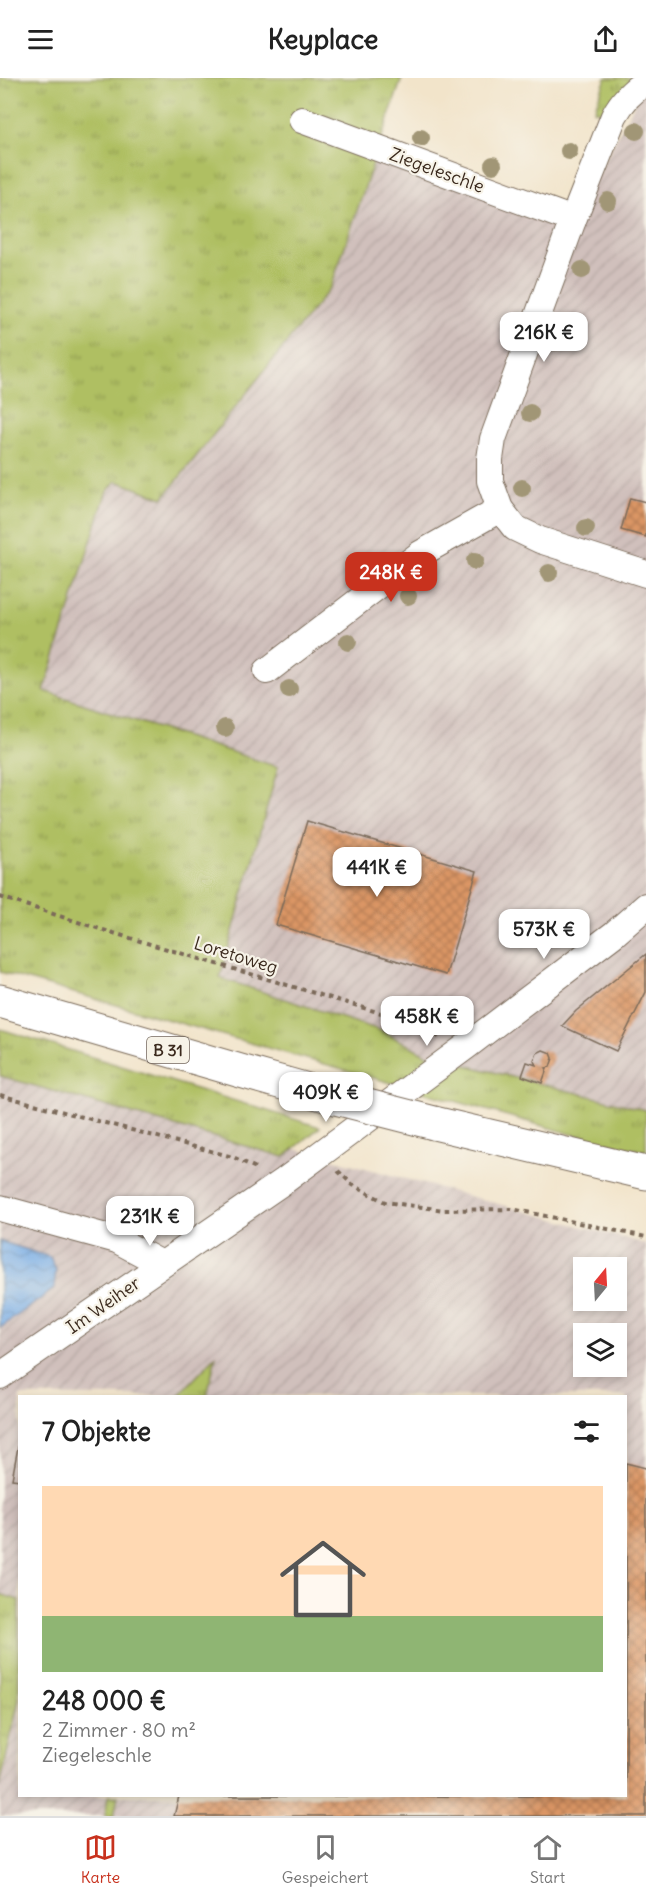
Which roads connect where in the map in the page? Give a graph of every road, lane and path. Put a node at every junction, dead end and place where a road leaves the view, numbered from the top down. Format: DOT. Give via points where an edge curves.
graph roads {
  1 [pos="646,82"];
  2 [pos="302,120"];
  3 [pos="573,220"];
  4 [pos="500,509"];
  5 [pos="646,574"];
  6 [pos="267,671"];
  7 [pos="0,897"];
  8 [pos="646,906"];
  9 [pos="0,1001"];
  10 [pos="454,1055"];
  11 [pos="0,1095"];
  12 [pos="324,1151"];
  13 [pos="233,1156"];
  14 [pos="646,1173"];
  15 [pos="0,1208"];
  16 [pos="646,1237"];
  17 [pos="162,1264"];
  18 [pos="0,1376"];
  1 -- 3 [label="street" via="622,100"];
  2 -- 3 [label="street, Ziegeleschle"];
  3 -- 4 [label="street" via="493,439 490,481"];
  4 -- 5 [label="street" via="515,528 540,540"];
  4 -- 6 [label="street" via="420,554"];
  7 -- 10 [label="path, Loretoweg" via="411,1022 440,1037"];
  8 -- 10 [label="street, Im Weiher"];
  9 -- 14 [label="highway, B 31, bridge" via="336,1098"];
  10 -- 12 [label="street, Im Weiher"];
  11 -- 13 [label="path"];
  12 -- 16 [label="path" via="353,1185 385,1202 444,1210 512,1209"];
  12 -- 17 [label="street, Im Weiher"];
  15 -- 17 [label="street" via="117,1240"];
  17 -- 18 [label="street, Im Weiher"];
}
